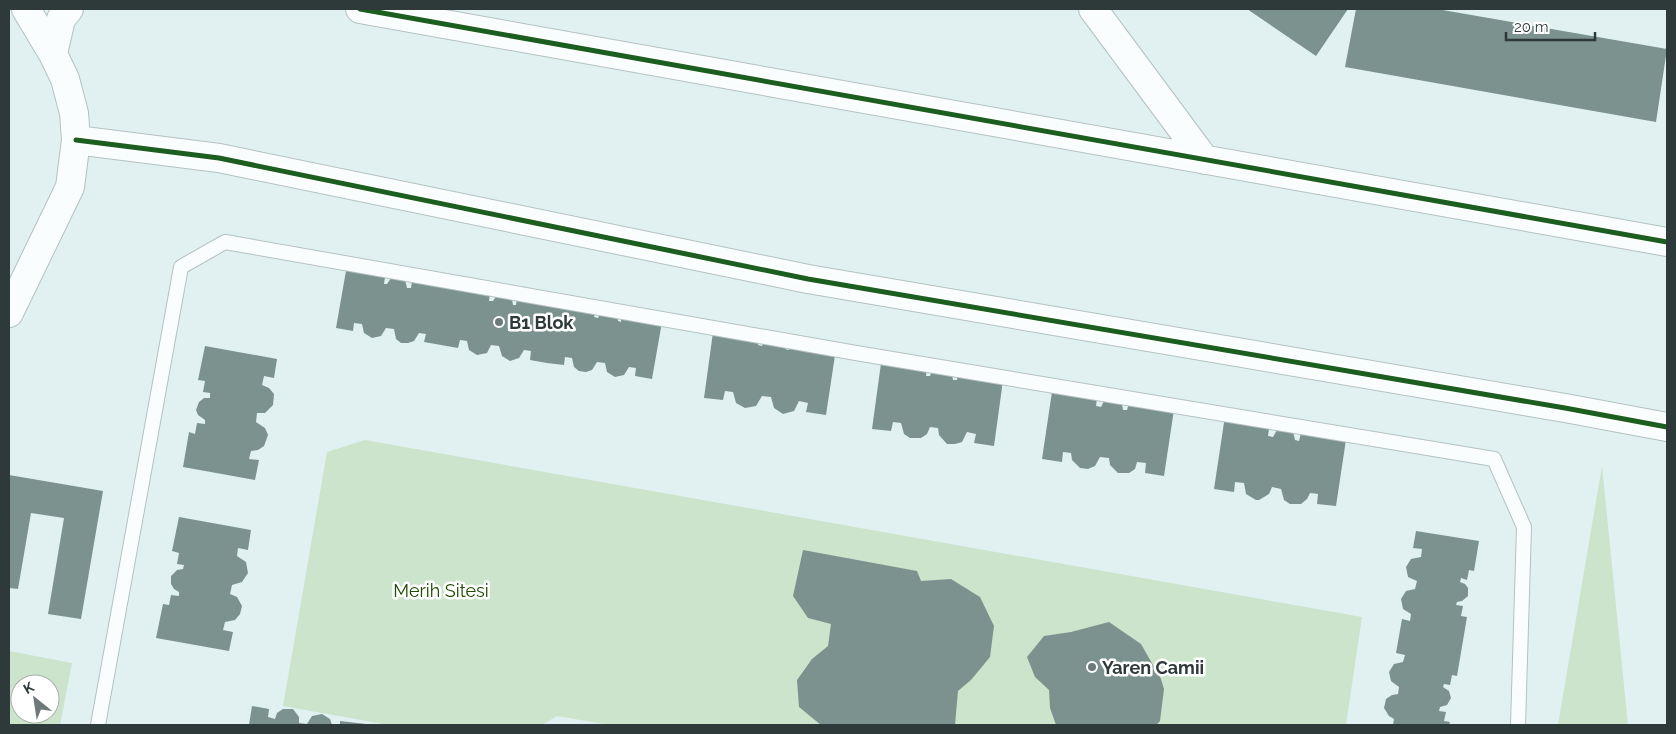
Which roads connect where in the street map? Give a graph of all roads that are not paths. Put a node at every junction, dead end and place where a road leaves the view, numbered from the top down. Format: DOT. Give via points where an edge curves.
graph roads {
  1 [pos="26,9"];
  2 [pos="69,9"];
  3 [pos="360,9"];
  4 [pos="1093,9"];
  5 [pos="53,54"];
  6 [pos="76,140"];
  7 [pos="1205,160"];
  8 [pos="1667,242"];
  9 [pos="9,314"];
  10 [pos="1667,427"];
  11 [pos="98,725"];
  12 [pos="1518,725"];
  1 -- 5 [label="street"];
  2 -- 5 [label="street" via="61,19"];
  3 -- 7 [label="street"];
  4 -- 7 [label="street"];
  5 -- 6 [label="street" via="65,79 74,113"];
  6 -- 9 [label="street" via="70,187"];
  6 -- 10 [label="street" via="219,158 808,278"];
  7 -- 8 [label="street"];
  11 -- 12 [label="lane" via="181,267 225,242 856,353 1494,459 1524,527"];
}
